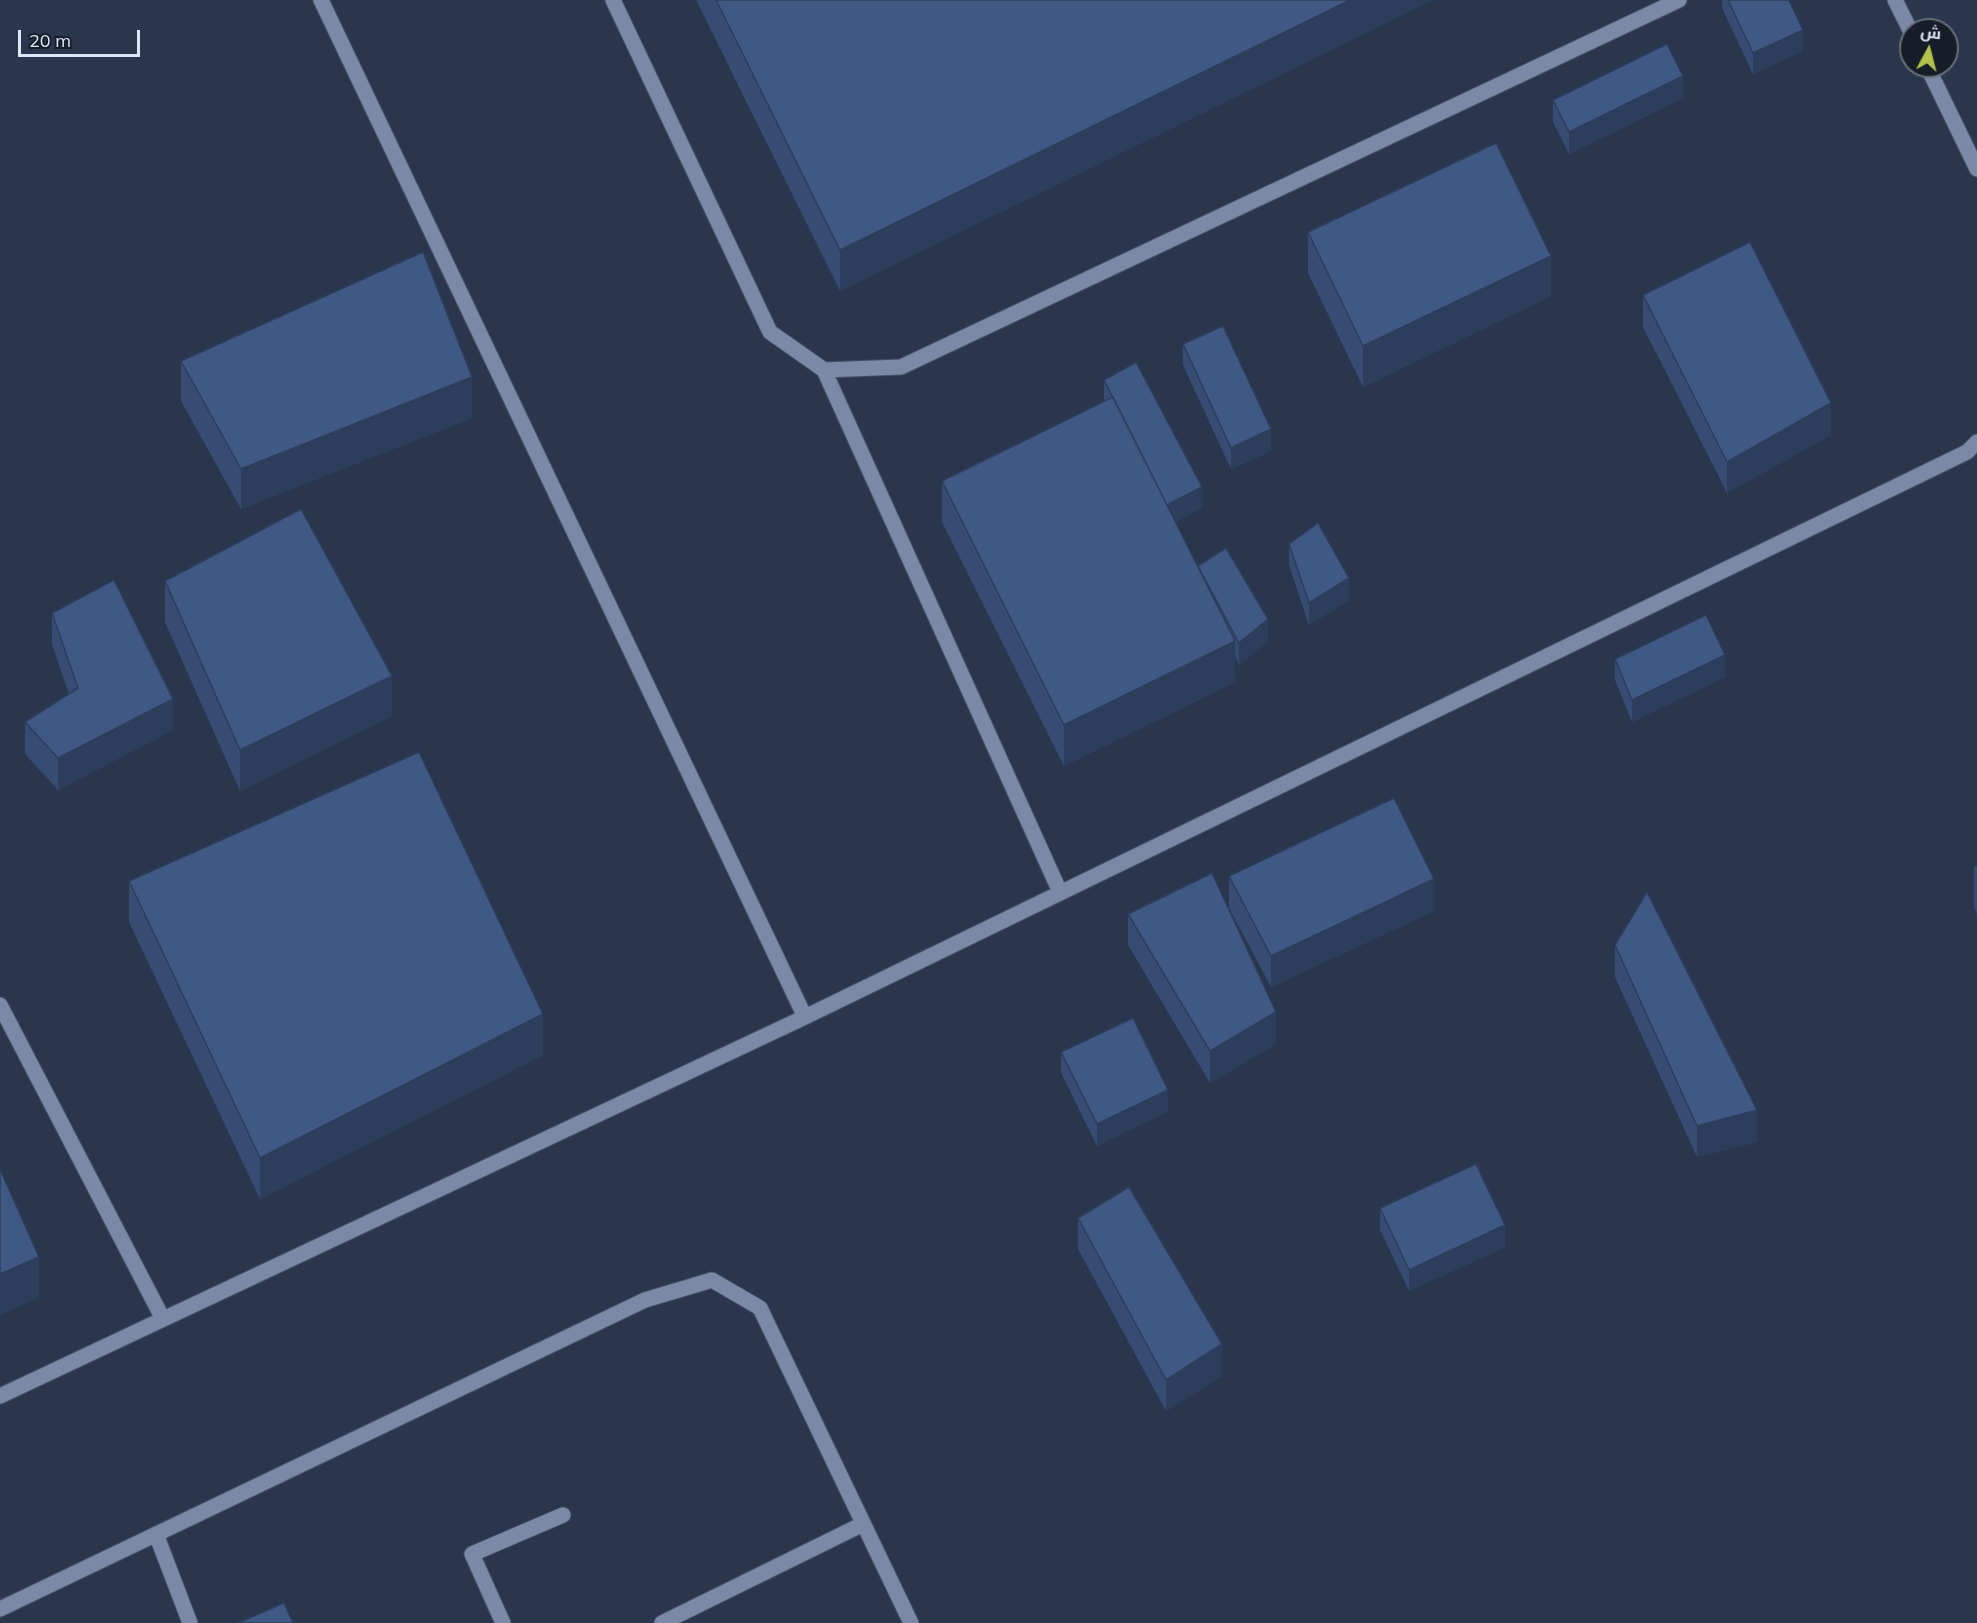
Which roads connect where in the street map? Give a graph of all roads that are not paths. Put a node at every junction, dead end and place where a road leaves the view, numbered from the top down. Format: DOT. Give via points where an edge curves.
graph roads {
  1 [pos="321,0"];
  2 [pos="613,0"];
  3 [pos="1679,0"];
  4 [pos="1895,0"];
  5 [pos="1904,18"];
  6 [pos="1933,78"];
  7 [pos="1977,169"];
  8 [pos="824,370"];
  9 [pos="1977,442"];
  10 [pos="1060,892"];
  11 [pos="0,1005"];
  12 [pos="805,1017"];
  13 [pos="163,1319"];
  14 [pos="0,1396"];
  15 [pos="563,1515"];
  16 [pos="864,1524"];
  17 [pos="156,1534"];
  18 [pos="0,1609"];
  19 [pos="190,1623"];
  20 [pos="503,1623"];
  21 [pos="662,1623"];
  22 [pos="911,1623"];
  1 -- 12 [label="lane"];
  2 -- 8 [label="lane" via="770,332"];
  3 -- 8 [label="lane" via="901,367"];
  4 -- 5 [label="lane"];
  6 -- 7 [label="lane"];
  8 -- 10 [label="lane"];
  9 -- 10 [label="lane" via="1967,452"];
  10 -- 12 [label="lane"];
  11 -- 13 [label="lane"];
  12 -- 13 [label="lane"];
  13 -- 14 [label="lane"];
  15 -- 20 [label="lane" via="472,1554"];
  16 -- 17 [label="lane" via="760,1308 712,1280 645,1300"];
  16 -- 21 [label="lane"];
  16 -- 22 [label="lane"];
  17 -- 18 [label="lane"];
  17 -- 19 [label="lane"];
}
